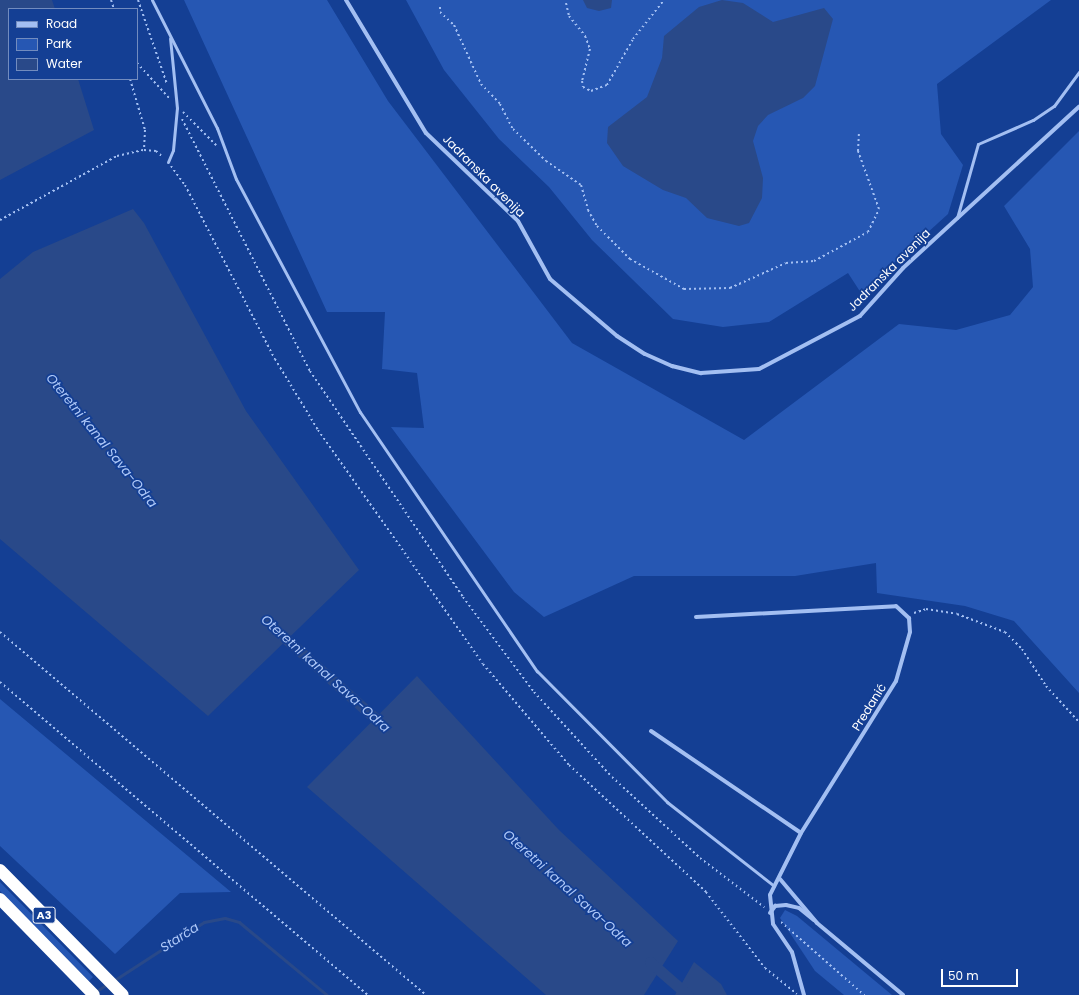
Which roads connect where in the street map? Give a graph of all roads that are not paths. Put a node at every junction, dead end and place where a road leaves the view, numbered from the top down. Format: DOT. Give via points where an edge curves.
graph roads {
  1 [pos="152,0"];
  2 [pos="346,0"];
  3 [pos="170,34"];
  4 [pos="1079,72"];
  5 [pos="1079,107"];
  6 [pos="168,162"];
  7 [pos="957,218"];
  8 [pos="696,617"];
  9 [pos="651,731"];
  10 [pos="802,833"];
  11 [pos="0,870"];
  12 [pos="780,879"];
  13 [pos="774,886"];
  14 [pos="0,899"];
  15 [pos="770,913"];
  16 [pos="817,923"];
  17 [pos="94,995"];
  18 [pos="122,995"];
  19 [pos="804,995"];
  20 [pos="903,995"];
  1 -- 3 [label="lane"];
  2 -- 7 [label="street, Jadranska avenija" via="426,132 518,221 550,279 617,336 672,366 729,373 759,369 790,356 860,316 903,268"];
  3 -- 6 [label="lane" via="177,108 173,150"];
  3 -- 13 [label="lane" via="217,128 236,179 360,412 537,671 667,802"];
  4 -- 7 [label="lane" via="1054,106 1033,120 978,144"];
  5 -- 7 [label="street, Jadranska avenija"];
  8 -- 10 [label="street, Predanić" via="896,606 909,618 910,632 896,681"];
  9 -- 10 [label="street"];
  10 -- 12 [label="street, Predanić"];
  11 -- 18 [label="highway, A3"];
  12 -- 13 [label="street, Predanić"];
  12 -- 16 [label="street"];
  13 -- 15 [label="street"];
  14 -- 17 [label="highway, A3"];
  15 -- 16 [label="street" via="775,906 793,907"];
  15 -- 19 [label="street" via="773,924 792,952"];
  16 -- 20 [label="street"];
}
